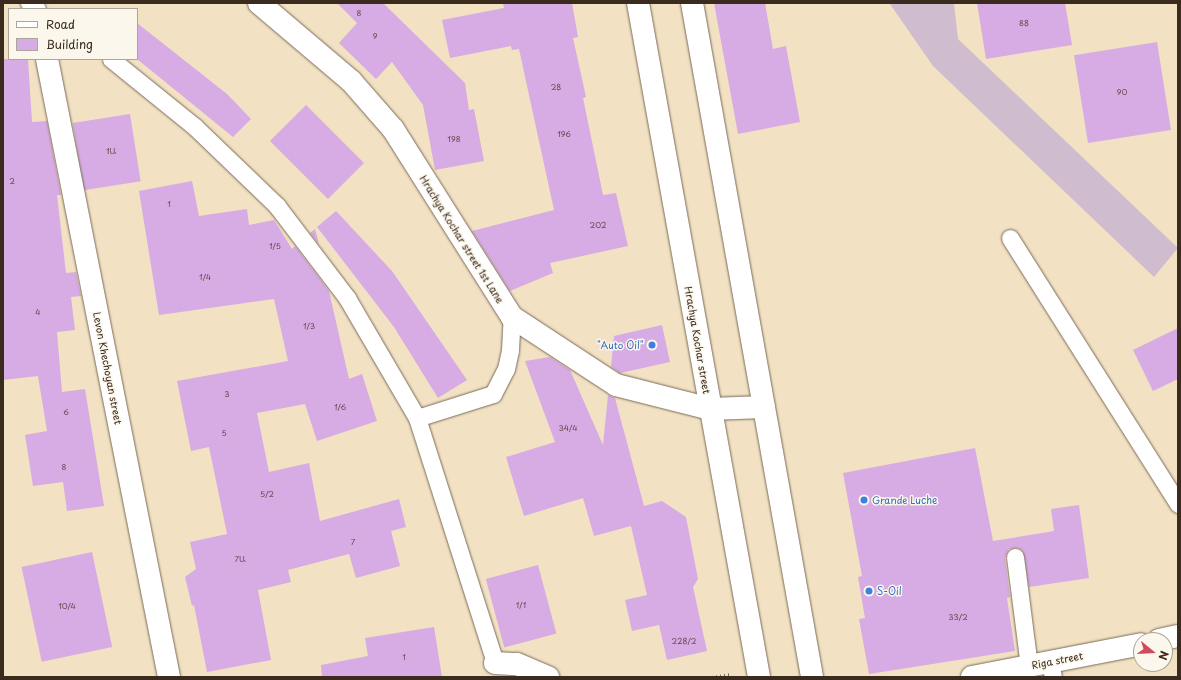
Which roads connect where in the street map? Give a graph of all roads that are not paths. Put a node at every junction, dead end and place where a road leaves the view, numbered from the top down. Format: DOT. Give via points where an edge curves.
graph roads {
  1 [pos="259,3"];
  2 [pos="638,3"];
  3 [pos="692,3"];
  4 [pos="47,60"];
  5 [pos="113,60"];
  6 [pos="1010,238"];
  7 [pos="512,317"];
  8 [pos="764,407"];
  9 [pos="710,409"];
  10 [pos="417,418"];
  11 [pos="1178,504"];
  12 [pos="1015,557"];
  13 [pos="1133,646"];
  14 [pos="495,663"];
  15 [pos="1044,668"];
  16 [pos="169,677"];
  17 [pos="548,677"];
  18 [pos="759,677"];
  19 [pos="812,677"];
  20 [pos="972,677"];
  1 -- 7 [label="street, Hrachya Kochar street 1st Lane" via="352,80 393,129"];
  2 -- 9 [label="street, Hrachya Kochar street"];
  3 -- 8 [label="street"];
  4 -- 16 [label="street, Levon Khechoyan street"];
  5 -- 10 [label="lane" via="196,127 277,206 347,298"];
  6 -- 11 [label="lane"];
  7 -- 9 [label="street, Hrachya Kochar street 1st Lane" via="616,385"];
  7 -- 10 [label="lane" via="506,369 493,394"];
  8 -- 9 [label="street, Hrachya Kochar street 1st Lane"];
  8 -- 19 [label="street"];
  9 -- 18 [label="street, Hrachya Kochar street"];
  10 -- 14 [label="lane"];
  12 -- 15 [label="lane"];
  13 -- 15 [label="street, Riga street"];
  14 -- 17 [label="street" via="516,664"];
  15 -- 20 [label="street, Riga street"];
}
